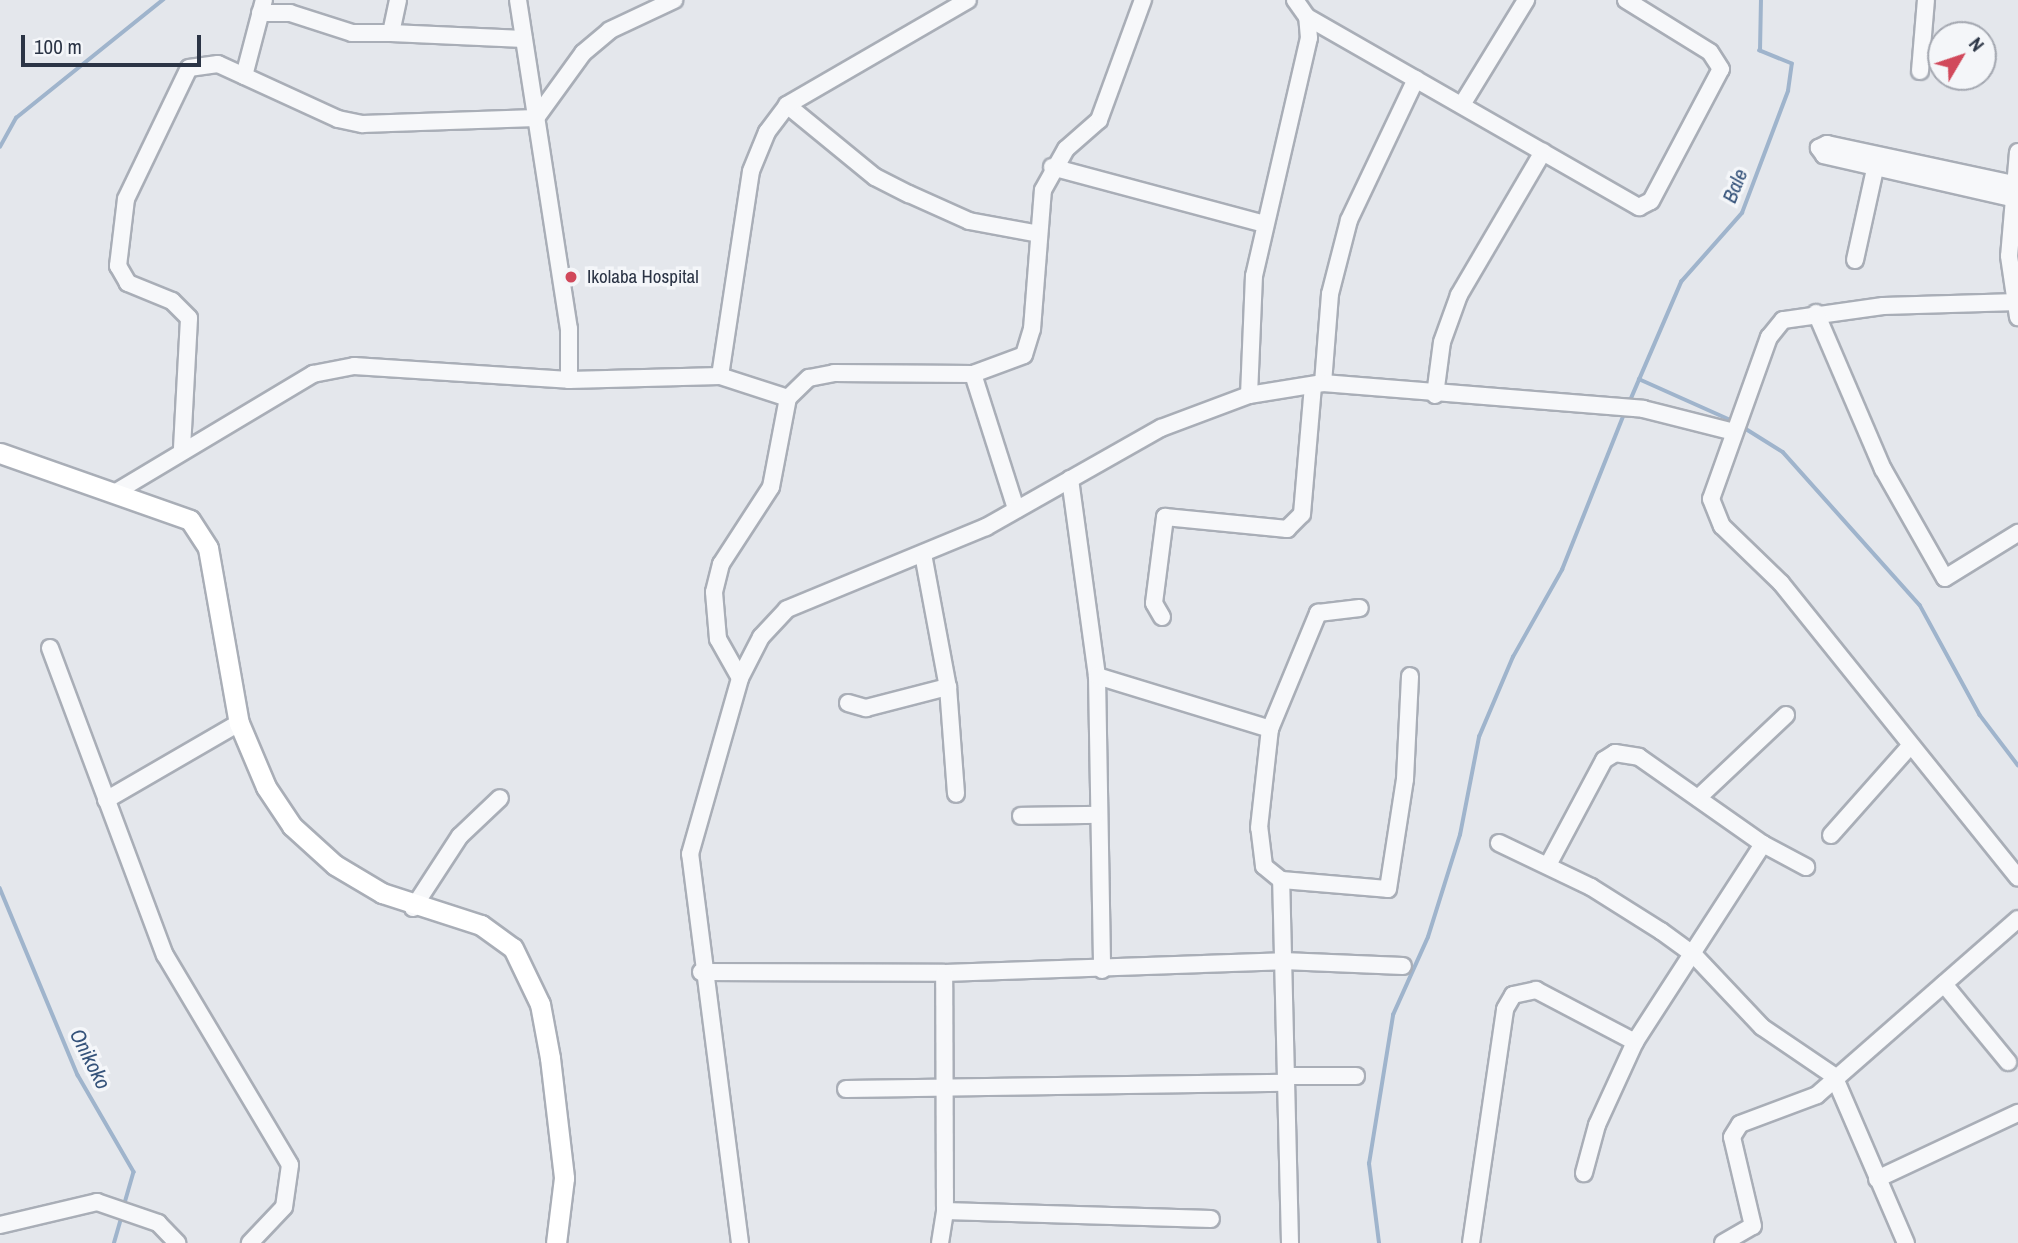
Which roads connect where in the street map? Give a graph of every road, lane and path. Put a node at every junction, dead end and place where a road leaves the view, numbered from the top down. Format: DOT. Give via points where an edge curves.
graph roads {
  1 [pos="398,0"];
  2 [pos="518,0"];
  3 [pos="674,0"];
  4 [pos="968,0"];
  5 [pos="1143,0"];
  6 [pos="1295,0"];
  7 [pos="1526,0"];
  8 [pos="1626,0"];
  9 [pos="1926,0"];
  10 [pos="262,7"];
  11 [pos="1307,17"];
  12 [pos="391,33"];
  13 [pos="524,39"];
  14 [pos="1920,71"];
  15 [pos="244,76"];
  16 [pos="1416,79"];
  17 [pos="1463,103"];
  18 [pos="787,105"];
  19 [pos="536,118"];
  20 [pos="1543,152"];
  21 [pos="2018,152"];
  22 [pos="1052,167"];
  23 [pos="2012,191"];
  24 [pos="1264,224"];
  25 [pos="1040,234"];
  26 [pos="1855,260"];
  27 [pos="2017,307"];
  28 [pos="1816,313"];
  29 [pos="973,374"];
  30 [pos="720,376"];
  31 [pos="569,380"];
  32 [pos="1318,384"];
  33 [pos="1249,395"];
  34 [pos="1435,395"];
  35 [pos="789,398"];
  36 [pos="1739,419"];
  37 [pos="182,448"];
  38 [pos="0,453"];
  39 [pos="1070,479"];
  40 [pos="116,492"];
  41 [pos="1016,509"];
  42 [pos="2018,534"];
  43 [pos="923,554"];
  44 [pos="1360,608"];
  45 [pos="1162,617"];
  46 [pos="50,648"];
  47 [pos="1097,676"];
  48 [pos="1410,676"];
  49 [pos="740,678"];
  50 [pos="948,687"];
  51 [pos="848,703"];
  52 [pos="1786,715"];
  53 [pos="239,723"];
  54 [pos="1270,729"];
  55 [pos="1911,745"];
  56 [pos="956,794"];
  57 [pos="500,798"];
  58 [pos="1698,798"];
  59 [pos="106,800"];
  60 [pos="1095,814"];
  61 [pos="1021,816"];
  62 [pos="1831,835"];
  63 [pos="1499,844"];
  64 [pos="1763,844"];
  65 [pos="1548,865"];
  66 [pos="1806,867"];
  67 [pos="2018,878"];
  68 [pos="1281,880"];
  69 [pos="413,908"];
  70 [pos="2018,919"];
  71 [pos="1694,955"];
  72 [pos="1283,961"];
  73 [pos="1403,966"];
  74 [pos="1102,970"];
  75 [pos="701,972"];
  76 [pos="944,973"];
  77 [pos="1944,984"];
  78 [pos="1635,1042"];
  79 [pos="2008,1062"];
  80 [pos="1356,1076"];
  81 [pos="1834,1076"];
  82 [pos="1286,1079"];
  83 [pos="943,1087"];
  84 [pos="846,1089"];
  85 [pos="2018,1113"];
  86 [pos="1584,1173"];
  87 [pos="1877,1179"];
  88 [pos="945,1212"];
  89 [pos="1211,1219"];
  90 [pos="0,1225"];
  91 [pos="177,1243"];
  92 [pos="250,1243"];
  93 [pos="556,1243"];
  94 [pos="740,1243"];
  95 [pos="940,1243"];
  96 [pos="1290,1243"];
  97 [pos="1471,1243"];
  98 [pos="1723,1243"];
  99 [pos="1906,1243"];
  1 -- 12 [label="street"];
  2 -- 13 [label="street"];
  3 -- 19 [label="street" via="592,46"];
  4 -- 18 [label="street"];
  5 -- 22 [label="street" via="1099,120"];
  6 -- 11 [label="street"];
  7 -- 17 [label="street"];
  8 -- 20 [label="street" via="1710,52 1721,69 1719,78 1647,205 1639,207"];
  9 -- 14 [label="street"];
  10 -- 12 [label="street" via="352,33"];
  10 -- 15 [label="street"];
  11 -- 16 [label="street"];
  11 -- 24 [label="street" via="1301,85"];
  12 -- 13 [label="street"];
  13 -- 19 [label="street"];
  15 -- 19 [label="street" via="338,120 362,124"];
  15 -- 37 [label="street" via="218,64 189,68 149,141 118,232 123,278 172,301 189,318"];
  16 -- 17 [label="street"];
  16 -- 32 [label="street" via="1349,220 1330,294"];
  17 -- 20 [label="street"];
  18 -- 25 [label="street" via="875,177 968,221"];
  18 -- 30 [label="street" via="751,171"];
  19 -- 31 [label="street" via="569,329"];
  20 -- 34 [label="street" via="1459,295 1442,342"];
  21 -- 23 [label="street"];
  22 -- 24 [label="street"];
  22 -- 25 [label="street" via="1043,190"];
  23 -- 26 [label="street" via="1877,161"];
  23 -- 27 [label="street"];
  24 -- 33 [label="street" via="1249,318"];
  25 -- 29 [label="street" via="1030,346 1016,361"];
  27 -- 28 [label="street"];
  28 -- 36 [label="street" via="1783,320 1769,337"];
  28 -- 42 [label="street" via="1883,469 1945,578"];
  29 -- 35 [label="street" via="834,373 809,378"];
  29 -- 41 [label="street"];
  30 -- 31 [label="street"];
  30 -- 35 [label="street"];
  31 -- 37 [label="street" via="354,366 313,374"];
  32 -- 33 [label="street"];
  32 -- 34 [label="street"];
  32 -- 45 [label="street" via="1302,514 1287,529 1165,517 1154,603"];
  33 -- 39 [label="street" via="1161,428"];
  34 -- 36 [label="street"];
  35 -- 49 [label="street" via="771,487 730,544 714,592 718,639"];
  36 -- 55 [label="street" via="1714,485 1714,514 1781,583"];
  37 -- 40 [label="street"];
  38 -- 40 [label="main road"];
  39 -- 41 [label="street"];
  39 -- 47 [label="street"];
  40 -- 53 [label="main road" via="166,509 202,533"];
  41 -- 43 [label="street"];
  43 -- 49 [label="street" via="787,609 761,638"];
  43 -- 50 [label="street"];
  44 -- 54 [label="street" via="1318,613"];
  46 -- 59 [label="street"];
  47 -- 54 [label="street"];
  47 -- 60 [label="street"];
  48 -- 68 [label="street" via="1405,779 1388,890"];
  49 -- 75 [label="street" via="690,854"];
  50 -- 51 [label="street" via="866,708"];
  50 -- 56 [label="street"];
  52 -- 58 [label="street"];
  53 -- 59 [label="street"];
  53 -- 69 [label="main road" via="266,787 292,826 335,865"];
  54 -- 68 [label="street" via="1259,828 1264,866"];
  55 -- 62 [label="street"];
  55 -- 67 [label="street"];
  57 -- 69 [label="street" via="460,836"];
  58 -- 64 [label="street"];
  58 -- 65 [label="street" via="1639,757 1615,753 1604,760"];
  59 -- 92 [label="street" via="131,878 190,1005 290,1165 284,1207"];
  60 -- 61 [label="street"];
  60 -- 74 [label="street"];
  63 -- 65 [label="street"];
  64 -- 66 [label="street"];
  64 -- 71 [label="street"];
  65 -- 71 [label="street"];
  68 -- 72 [label="street"];
  69 -- 93 [label="main road" via="481,925 513,948 530,978 546,1032 563,1167"];
  70 -- 77 [label="street"];
  71 -- 78 [label="street"];
  71 -- 81 [label="street" via="1762,1027"];
  72 -- 73 [label="street"];
  72 -- 74 [label="street"];
  72 -- 82 [label="street"];
  74 -- 76 [label="street"];
  75 -- 76 [label="street"];
  75 -- 94 [label="street"];
  76 -- 83 [label="street"];
  77 -- 79 [label="street"];
  77 -- 81 [label="street"];
  78 -- 86 [label="street"];
  78 -- 97 [label="street" via="1536,990 1513,995 1505,1009"];
  80 -- 82 [label="street"];
  81 -- 87 [label="street"];
  81 -- 98 [label="street" via="1818,1095 1754,1116 1735,1130 1733,1147 1753,1226"];
  82 -- 83 [label="street"];
  82 -- 96 [label="street"];
  83 -- 84 [label="street"];
  83 -- 88 [label="street"];
  85 -- 87 [label="street"];
  87 -- 99 [label="street"];
  88 -- 89 [label="street"];
  88 -- 95 [label="street"];
  90 -- 91 [label="street" via="97,1202 158,1223"];
}
